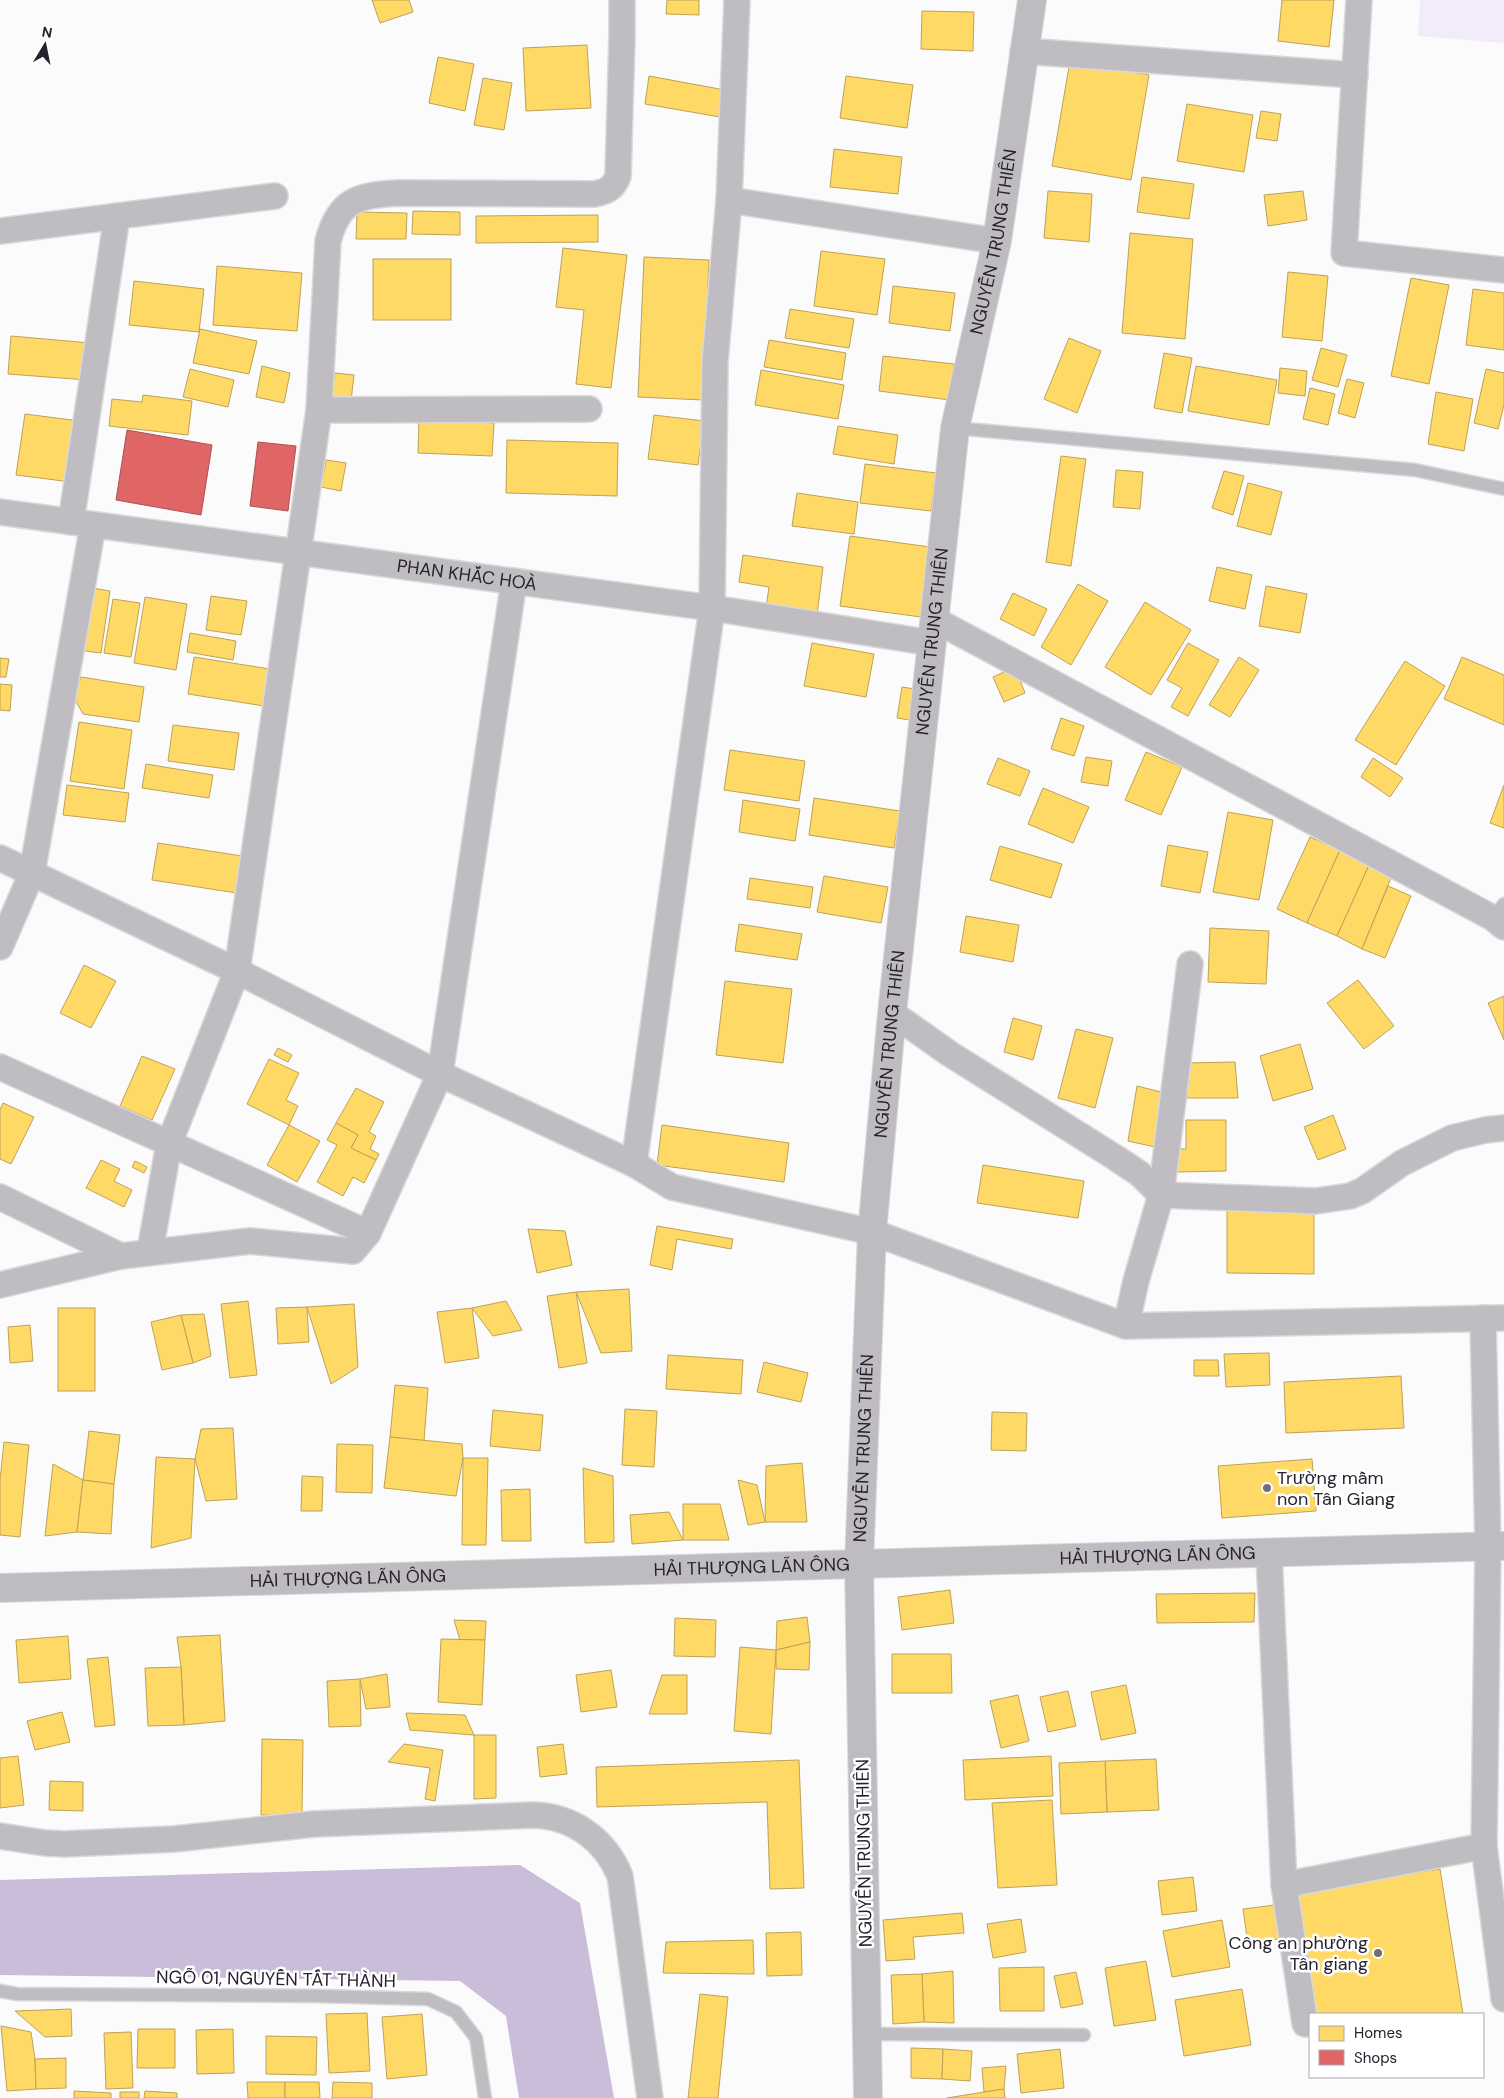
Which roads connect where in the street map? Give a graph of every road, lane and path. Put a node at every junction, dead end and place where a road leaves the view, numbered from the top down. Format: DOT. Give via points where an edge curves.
graph roads {
  1 [pos="622,0"];
  2 [pos="738,0"];
  3 [pos="1032,0"];
  4 [pos="1360,0"];
  5 [pos="1023,51"];
  6 [pos="1355,75"];
  7 [pos="275,196"];
  8 [pos="729,200"];
  9 [pos="117,216"];
  10 [pos="0,231"];
  11 [pos="997,240"];
  12 [pos="1504,270"];
  13 [pos="589,409"];
  14 [pos="319,410"];
  15 [pos="955,428"];
  16 [pos="1504,489"];
  17 [pos="0,512"];
  18 [pos="82,523"];
  19 [pos="299,552"];
  20 [pos="514,581"];
  21 [pos="712,608"];
  22 [pos="933,632"];
  23 [pos="0,858"];
  24 [pos="32,873"];
  25 [pos="1500,916"];
  26 [pos="0,947"];
  27 [pos="1190,964"];
  28 [pos="237,971"];
  29 [pos="892,1013"];
  30 [pos="0,1067"];
  31 [pos="440,1074"];
  32 [pos="1504,1128"];
  33 [pos="169,1144"];
  34 [pos="634,1164"];
  35 [pos="1162,1195"];
  36 [pos="0,1197"];
  37 [pos="872,1232"];
  38 [pos="368,1233"];
  39 [pos="150,1252"];
  40 [pos="121,1256"];
  41 [pos="0,1285"];
  42 [pos="1494,1318"];
  43 [pos="1126,1326"];
  44 [pos="1496,1546"];
  45 [pos="1269,1553"];
  46 [pos="859,1564"];
  47 [pos="0,1588"];
  48 [pos="0,1836"];
  49 [pos="1484,1846"];
  50 [pos="1284,1885"];
  51 [pos="0,1991"];
  52 [pos="1504,1999"];
  53 [pos="1306,2024"];
  54 [pos="868,2034"];
  55 [pos="1084,2036"];
  56 [pos="485,2098"];
  57 [pos="650,2098"];
  58 [pos="868,2098"];
  1 -- 14 [label="street" via="616,181 607,190 594,194 399,193 369,195 347,205 332,225 328,241"];
  2 -- 8 [label="street"];
  3 -- 5 [label="street, NGUYỄN TRUNG THIÊN"];
  4 -- 6 [label="street"];
  5 -- 6 [label="street"];
  5 -- 11 [label="street, NGUYỄN TRUNG THIÊN"];
  6 -- 12 [label="street" via="1344,254"];
  7 -- 9 [label="street"];
  8 -- 11 [label="street"];
  8 -- 21 [label="street" via="715,362"];
  9 -- 10 [label="street"];
  9 -- 18 [label="street"];
  11 -- 15 [label="street, NGUYỄN TRUNG THIÊN"];
  13 -- 14 [label="street"];
  14 -- 19 [label="street"];
  15 -- 16 [label="lane" via="1415,470"];
  15 -- 22 [label="street, NGUYỄN TRUNG THIÊN"];
  17 -- 18 [label="street, PHAN KHẮC HOÀ"];
  18 -- 19 [label="street, PHAN KHẮC HOÀ"];
  18 -- 24 [label="street"];
  19 -- 20 [label="street, PHAN KHẮC HOÀ"];
  19 -- 28 [label="street"];
  20 -- 21 [label="street, PHAN KHẮC HOÀ"];
  20 -- 31 [label="street"];
  21 -- 22 [label="street, PHAN KHẮC HOÀ"];
  21 -- 34 [label="street"];
  22 -- 25 [label="street, PHAN KHẮC HOÀ"];
  22 -- 29 [label="street, NGUYỄN TRUNG THIÊN"];
  23 -- 24 [label="street"];
  24 -- 26 [label="street"];
  24 -- 28 [label="street"];
  27 -- 35 [label="street"];
  28 -- 31 [label="street"];
  28 -- 33 [label="street"];
  29 -- 35 [label="street" via="950,1054 1140,1174"];
  29 -- 37 [label="street, NGUYỄN TRUNG THIÊN"];
  30 -- 33 [label="street"];
  31 -- 34 [label="street"];
  31 -- 38 [label="street"];
  32 -- 35 [label="street" via="1452,1138 1402,1163 1350,1196 1316,1201"];
  33 -- 38 [label="street"];
  33 -- 39 [label="street"];
  34 -- 37 [label="street" via="672,1187"];
  35 -- 43 [label="street"];
  36 -- 40 [label="street"];
  37 -- 43 [label="street"];
  37 -- 46 [label="street, NGUYỄN TRUNG THIÊN"];
  38 -- 39 [label="street" via="352,1251 250,1241"];
  39 -- 40 [label="street"];
  40 -- 41 [label="street"];
  42 -- 43 [label="street"];
  42 -- 44 [label="street"];
  44 -- 45 [label="street, HẢI THƯỢNG LÃN ÔNG"];
  44 -- 49 [label="street"];
  45 -- 46 [label="street, HẢI THƯỢNG LÃN ÔNG"];
  45 -- 50 [label="street"];
  46 -- 47 [label="street, HẢI THƯỢNG LÃN ÔNG"];
  46 -- 54 [label="street, NGUYỄN TRUNG THIÊN"];
  48 -- 57 [label="street" via="65,1844 174,1839 314,1824 533,1815 548,1815 575,1824 609,1855 620,1876"];
  49 -- 50 [label="street"];
  49 -- 52 [label="street"];
  50 -- 53 [label="street"];
  51 -- 56 [label="lane, NGÕ 01, NGUYỄN TẤT THÀNH" via="17,1994 428,1999 456,2012 476,2038"];
  54 -- 55 [label="lane"];
  54 -- 58 [label="street, NGUYỄN TRUNG THIÊN"];
}
